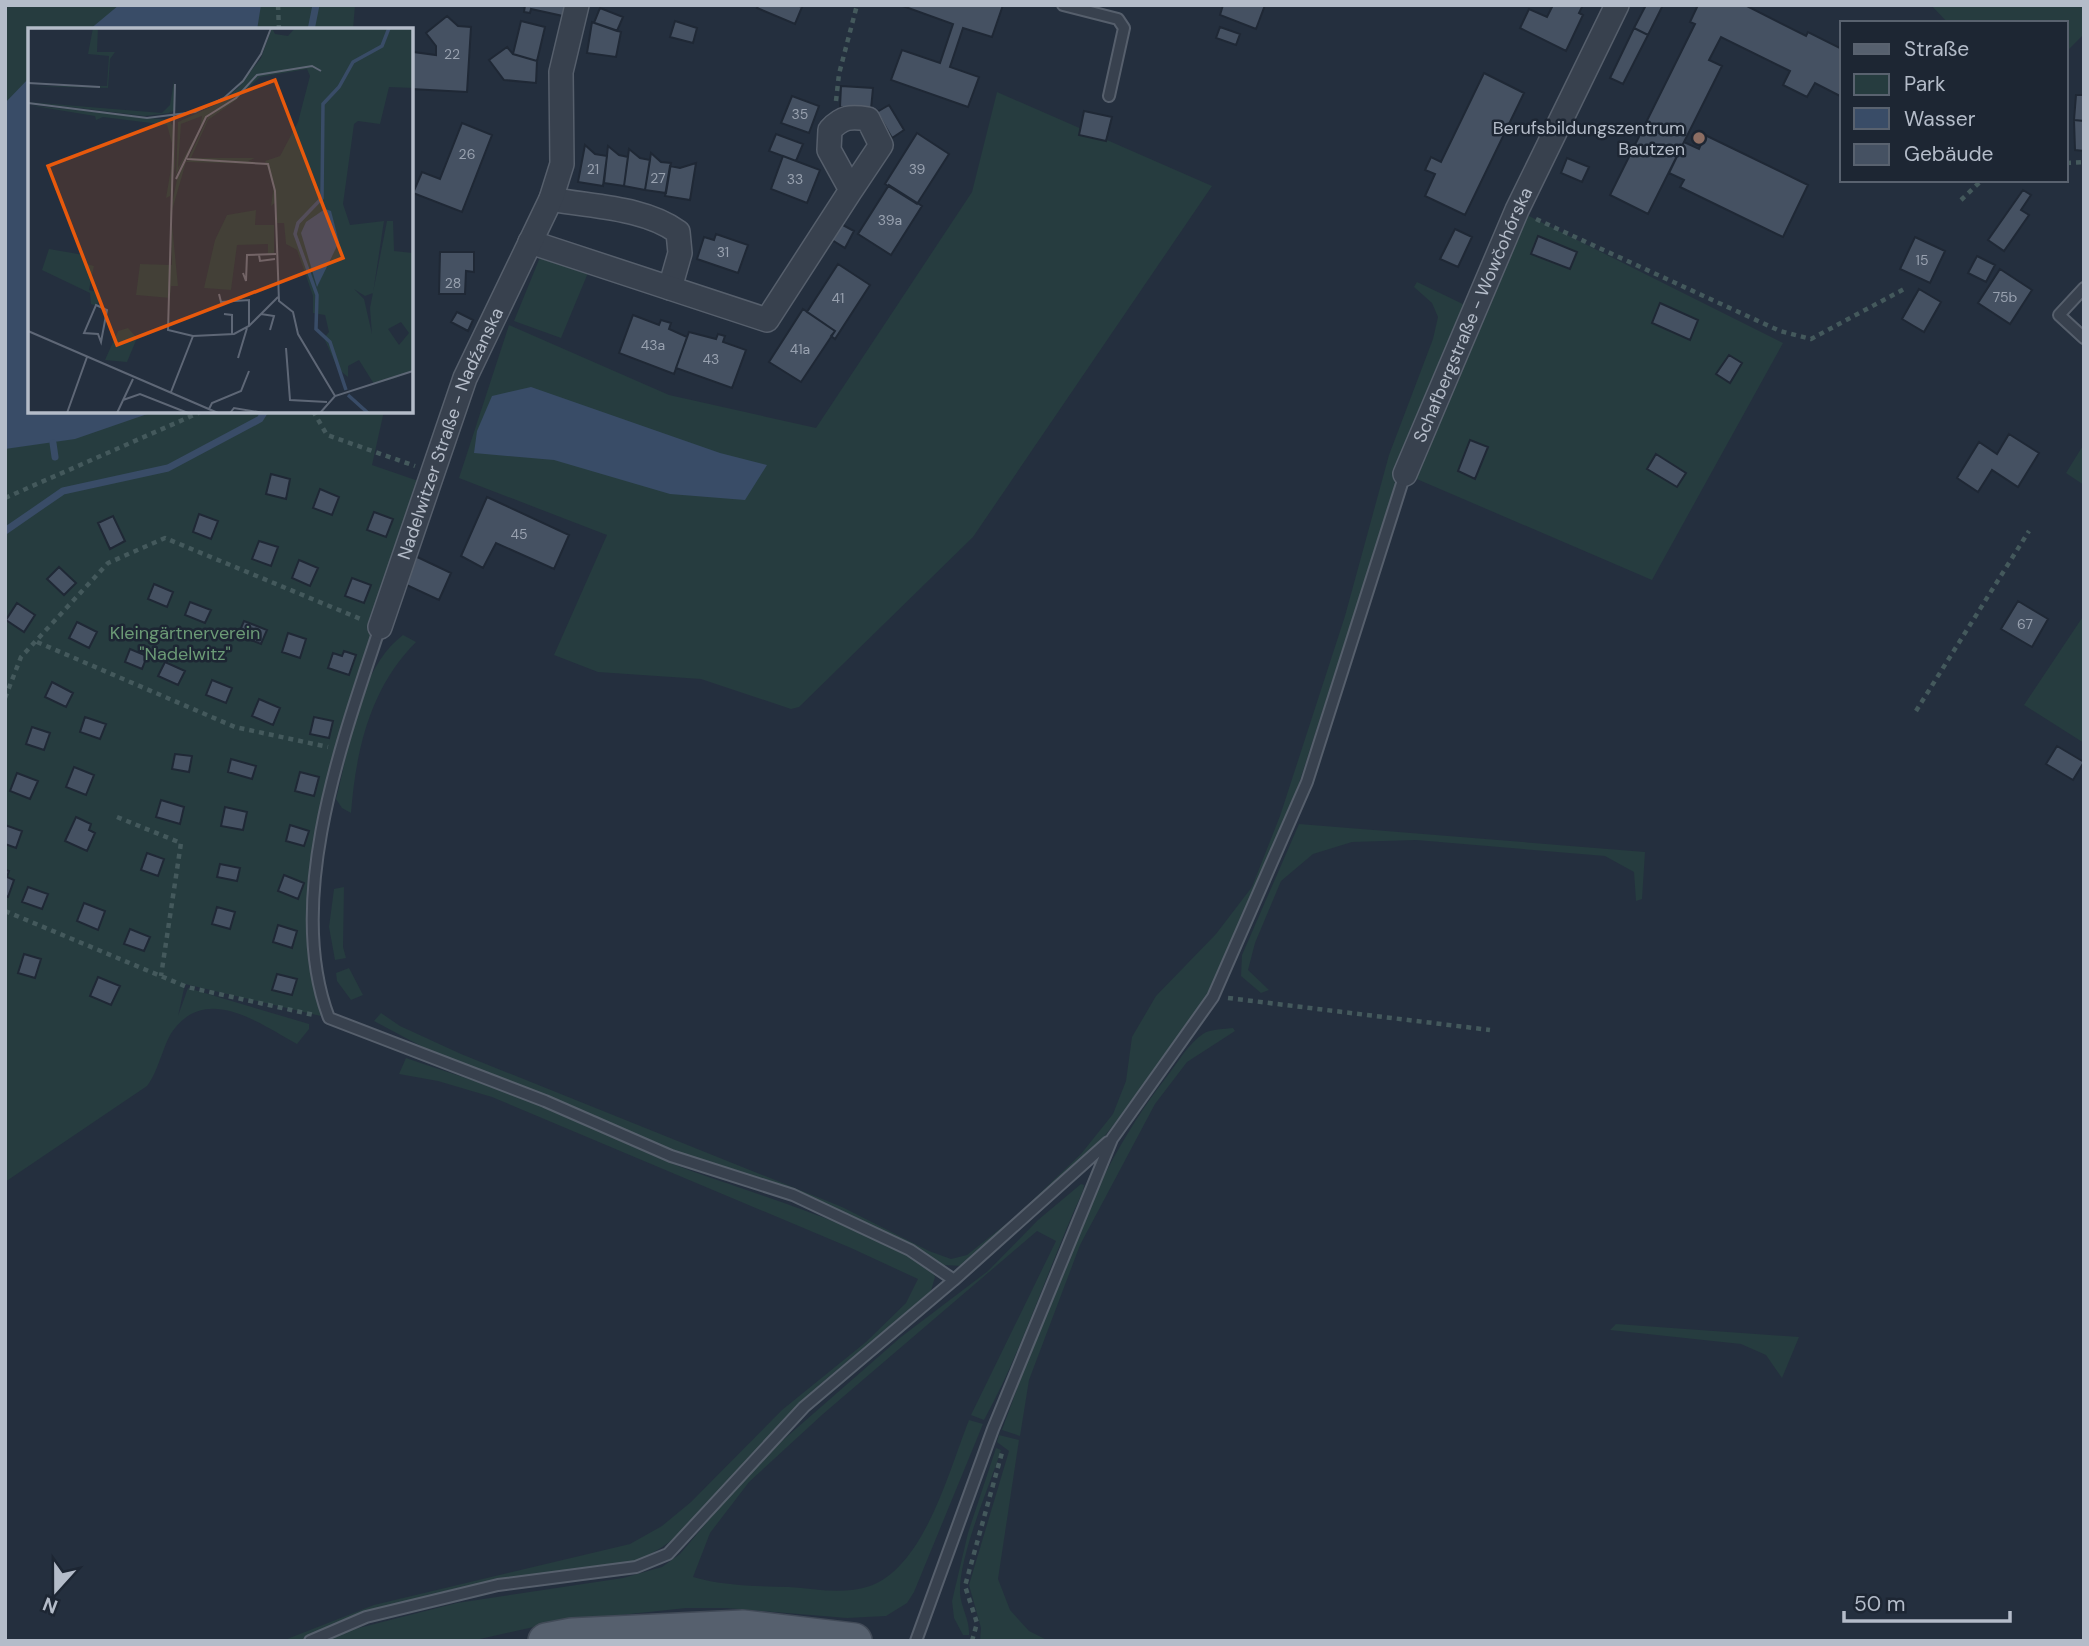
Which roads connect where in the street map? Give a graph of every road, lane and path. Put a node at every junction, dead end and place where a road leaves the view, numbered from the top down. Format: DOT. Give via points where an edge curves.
graph roads {
  1 [pos="278,5"];
  2 [pos="577,5"];
  3 [pos="857,5"];
  4 [pos="1063,5"];
  5 [pos="1617,5"];
  6 [pos="279,28"];
  7 [pos="1109,96"];
  8 [pos="840,119"];
  9 [pos="1980,182"];
  10 [pos="851,190"];
  11 [pos="551,200"];
  12 [pos="1961,200"];
  13 [pos="1517,210"];
  14 [pos="530,243"];
  15 [pos="670,288"];
  16 [pos="1906,288"];
  17 [pos="2084,288"];
  18 [pos="2084,338"];
  19 [pos="198,413"];
  20 [pos="314,413"];
  21 [pos="434,472"];
  22 [pos="1405,474"];
  23 [pos="5,498"];
  24 [pos="2029,531"];
  25 [pos="380,627"];
  26 [pos="37,642"];
  27 [pos="5,698"];
  28 [pos="1916,711"];
  29 [pos="339,750"];
  30 [pos="117,817"];
  31 [pos="5,911"];
  32 [pos="161,975"];
  33 [pos="1213,997"];
  34 [pos="329,1018"];
  35 [pos="1490,1030"];
  36 [pos="1112,1139"];
  37 [pos="954,1280"];
  38 [pos="1005,1450"];
  39 [pos="310,1641"];
  40 [pos="546,1641"];
  41 [pos="854,1641"];
  42 [pos="916,1641"];
  43 [pos="972,1641"];
  1 -- 6 [label="path"];
  2 -- 11 [label="street, Nadelwitzer Straße - Nadźanska" via="561,72 562,164"];
  3 -- 8 [label="path" via="839,74 836,105"];
  4 -- 7 [label="lane" via="1118,19 1124,27"];
  5 -- 13 [label="street, Schafbergstraße - Wowčohórska"];
  8 -- 10 [label="street" via="830,130 829,149"];
  8 -- 10 [label="street" via="868,119 881,145"];
  9 -- 12 [label="path"];
  10 -- 15 [label="street" via="767,320"];
  11 -- 14 [label="street, Nadelwitzer Straße - Nadźanska"];
  11 -- 15 [label="street" via="664,221 678,232 680,253"];
  13 -- 16 [label="path" via="1780,331 1811,339"];
  13 -- 22 [label="street, Schafbergstraße - Wowčohórska"];
  14 -- 15 [label="street"];
  14 -- 21 [label="street, Nadelwitzer Straße - Nadźanska" via="465,378"];
  17 -- 18 [label="lane" via="2059,315"];
  19 -- 23 [label="path"];
  20 -- 21 [label="path" via="327,435"];
  21 -- 25 [label="street, Nadelwitzer Straße - Nadźanska"];
  22 -- 33 [label="lane" via="1307,782"];
  24 -- 28 [label="path"];
  25 -- 26 [label="path" via="164,538 108,563"];
  25 -- 29 [label="lane"];
  26 -- 27 [label="path" via="21,657"];
  26 -- 29 [label="path" via="235,727"];
  29 -- 34 [label="lane" via="318,857 312,939 318,989"];
  30 -- 32 [label="path" via="181,843"];
  31 -- 32 [label="path"];
  32 -- 34 [label="path" via="187,986"];
  33 -- 35 [label="path"];
  33 -- 36 [label="lane"];
  34 -- 37 [label="lane" via="545,1101 671,1156 793,1195 910,1250"];
  36 -- 37 [label="lane"];
  36 -- 42 [label="lane" via="993,1429"];
  37 -- 39 [label="lane" via="804,1407 668,1554 636,1567 498,1585 366,1617"];
  38 -- 43 [label="path" via="965,1586 977,1623"];
  40 -- 41 [label="main road" via="743,1628"];
}
